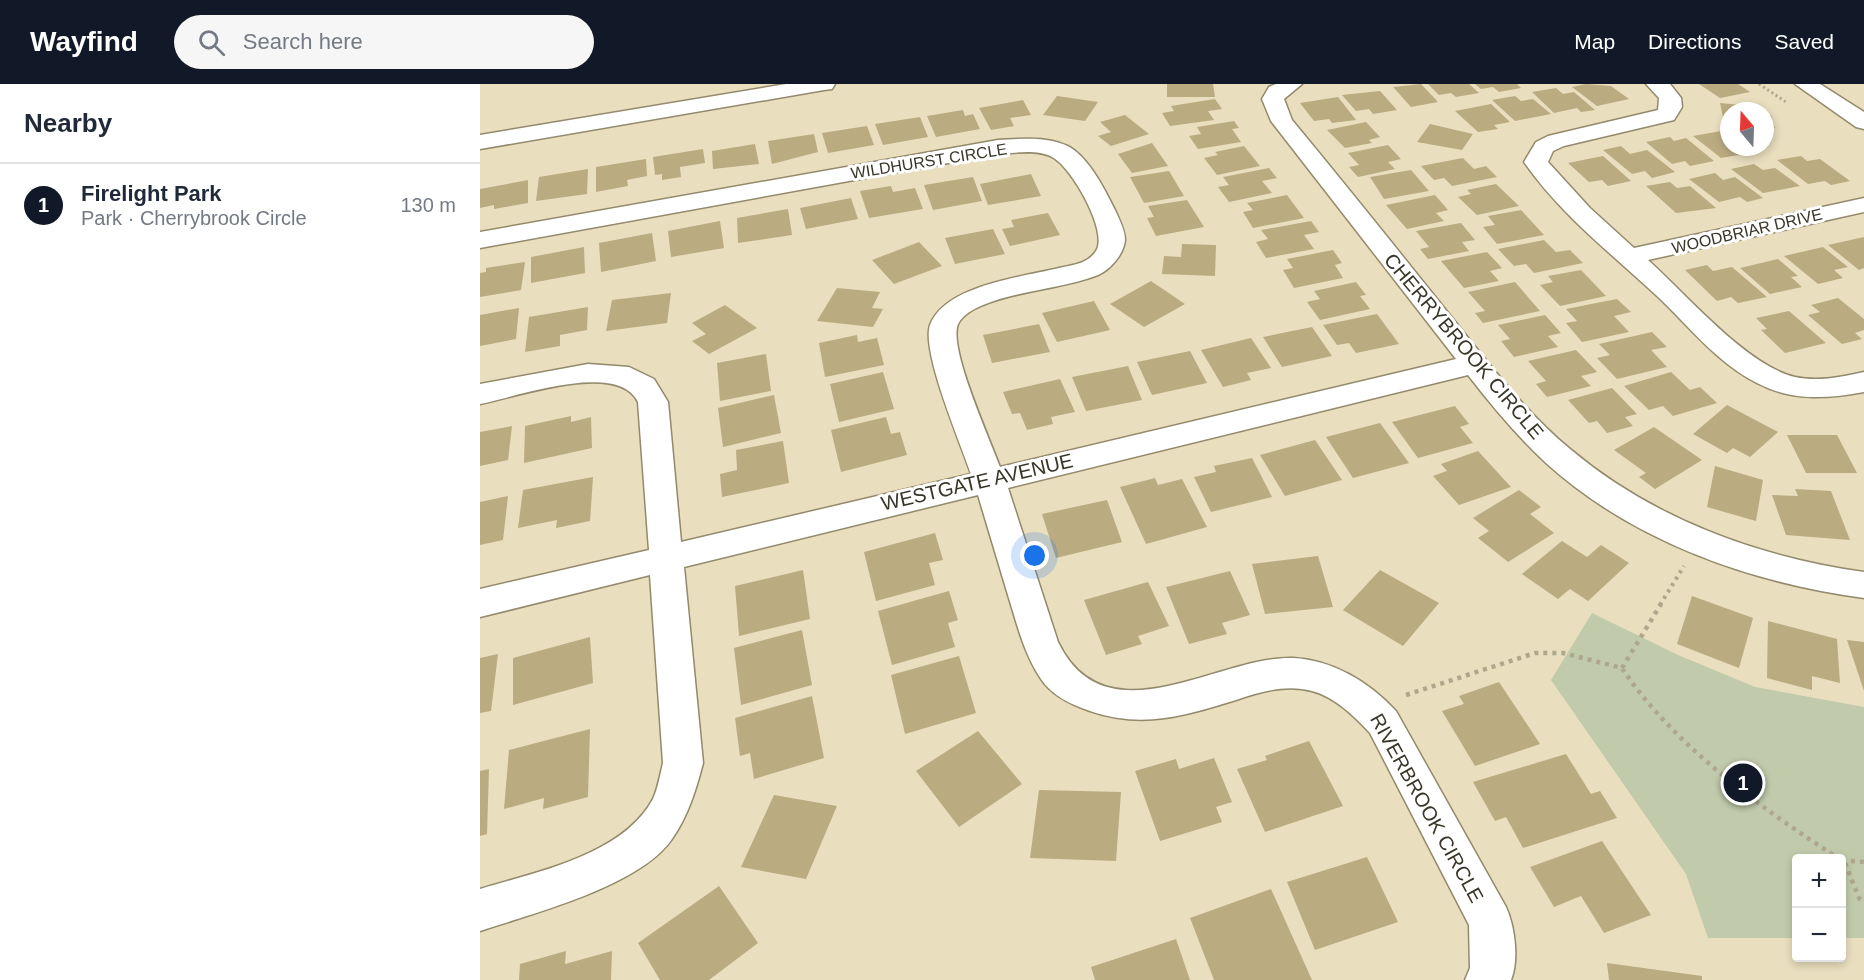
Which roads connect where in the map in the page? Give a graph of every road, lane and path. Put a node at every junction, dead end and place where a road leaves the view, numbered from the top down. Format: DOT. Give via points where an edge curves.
graph roads {
  1 [pos="824,84"];
  2 [pos="1291,84"];
  3 [pos="1657,84"];
  4 [pos="1806,84"];
  5 [pos="1864,123"];
  6 [pos="480,142"];
  7 [pos="1864,205"];
  8 [pos="480,240"];
  9 [pos="1629,257"];
  10 [pos="1475,364"];
  11 [pos="1864,382"];
  12 [pos="480,394"];
  13 [pos="989,479"];
  14 [pos="1699,542"];
  15 [pos="664,556"];
  16 [pos="1864,585"];
  17 [pos="480,603"];
  18 [pos="1622,668"];
  19 [pos="1371,707"];
  20 [pos="1832,854"];
  21 [pos="1846,860"];
  22 [pos="1864,862"];
  23 [pos="1846,869"];
  24 [pos="1864,903"];
  25 [pos="480,910"];
  26 [pos="1487,980"];
  1 -- 6 [label="street"];
  2 -- 10 [label="street, CHERRYBROOK CIRCLE" via="1273,99 1282,121"];
  3 -- 9 [label="street" via="1672,104 1666,115 1556,141 1544,147 1536,162 1551,183"];
  4 -- 5 [label="street"];
  7 -- 9 [label="street, WOODBRIAR DRIVE"];
  8 -- 13 [label="street, WILDHURST CIRCLE" via="998,147 1033,146 1064,153 1075,162 1110,226 1113,239 1109,252 1096,266 1071,276 990,293 961,304 943,327 944,354"];
  9 -- 11 [label="street" via="1741,359 1762,373 1801,388"];
  10 -- 13 [label="street, WESTGATE AVENUE"];
  10 -- 14 [label="street, CHERRYBROOK CIRCLE" via="1532,431 1561,458 1615,498"];
  12 -- 15 [label="street" via="591,372 611,372 645,386 653,402"];
  13 -- 15 [label="street, WESTGATE AVENUE"];
  13 -- 19 [label="street, RIVERBROOK CIRCLE" via="1040,642 1065,683 1110,704 1139,706 1170,703 1295,672 1324,678"];
  14 -- 16 [label="street, CHERRYBROOK CIRCLE" via="1768,567"];
  14 -- 18 [label="path"];
  15 -- 17 [label="street, WESTGATE AVENUE"];
  15 -- 25 [label="street" via="683,763 678,792 662,822 637,848 609,866"];
  18 -- 19 [label="path" via="1563,653 1535,653"];
  18 -- 20 [label="path" via="1640,698 1683,741"];
  19 -- 26 [label="street, RIVERBROOK CIRCLE" via="1383,722 1491,922 1492,972"];
  21 -- 22 [label="path"];
  23 -- 24 [label="path"];
}
